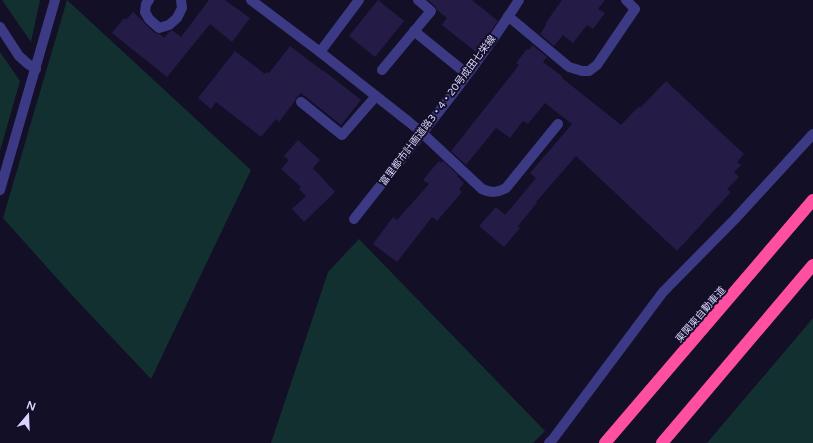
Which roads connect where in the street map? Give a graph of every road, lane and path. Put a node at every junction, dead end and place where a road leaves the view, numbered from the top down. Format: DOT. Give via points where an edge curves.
graph roads {
  1 [pos="55,0"];
  2 [pos="149,0"];
  3 [pos="181,0"];
  4 [pos="251,0"];
  5 [pos="360,0"];
  6 [pos="418,0"];
  7 [pos="518,0"];
  8 [pos="626,0"];
  9 [pos="508,16"];
  10 [pos="0,27"];
  11 [pos="414,31"];
  12 [pos="320,52"];
  13 [pos="36,69"];
  14 [pos="382,70"];
  15 [pos="467,74"];
  16 [pos="376,96"];
  17 [pos="301,102"];
  18 [pos="558,124"];
  19 [pos="422,132"];
  20 [pos="813,134"];
  21 [pos="0,190"];
  22 [pos="813,200"];
  23 [pos="354,219"];
  24 [pos="813,265"];
  25 [pos="548,443"];
  26 [pos="605,443"];
  27 [pos="662,443"];
  1 -- 13 [label="street"];
  2 -- 3 [label="street" via="144,12 159,28 169,25 177,18 182,8"];
  4 -- 12 [label="street"];
  5 -- 12 [label="street"];
  6 -- 11 [label="street" via="431,11"];
  7 -- 9 [label="street, 富里都市計画道路3・4・20号成田七栄線"];
  8 -- 9 [label="street" via="635,9 597,65 589,71 568,68"];
  9 -- 15 [label="street, 富里都市計画道路3・4・20号成田七栄線"];
  10 -- 13 [label="street" via="19,56"];
  11 -- 14 [label="street"];
  11 -- 15 [label="street"];
  12 -- 16 [label="street"];
  13 -- 21 [label="street"];
  15 -- 19 [label="street, 富里都市計画道路3・4・20号成田七栄線"];
  16 -- 17 [label="street" via="342,135"];
  16 -- 19 [label="street"];
  18 -- 19 [label="street" via="506,188 498,192 482,189"];
  19 -- 23 [label="street, 富里都市計画道路3・4・20号成田七栄線"];
  20 -- 25 [label="street" via="736,219 663,292"];
  22 -- 26 [label="highway, 東関東自動車道"];
  24 -- 27 [label="highway"];
}
